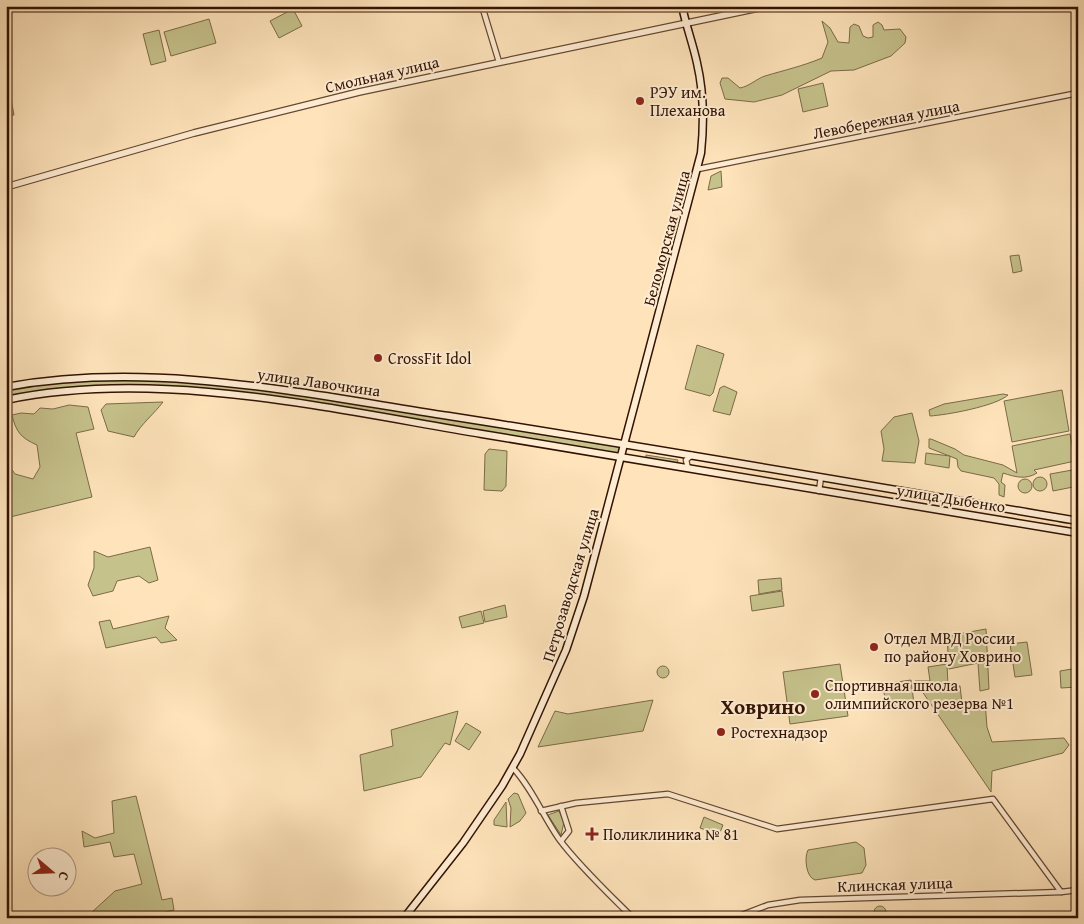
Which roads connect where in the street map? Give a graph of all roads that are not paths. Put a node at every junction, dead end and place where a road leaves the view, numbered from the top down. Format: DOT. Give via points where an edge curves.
graph roads {
  1 [pos="482,6"];
  2 [pos="676,6"];
  3 [pos="682,6"];
  4 [pos="768,6"];
  5 [pos="685,23"];
  6 [pos="500,62"];
  7 [pos="1078,93"];
  8 [pos="698,169"];
  9 [pos="6,187"];
  10 [pos="232,384"];
  11 [pos="248,386"];
  12 [pos="6,387"];
  13 [pos="231,395"];
  14 [pos="246,397"];
  15 [pos="6,400"];
  16 [pos="625,444"];
  17 [pos="693,455"];
  18 [pos="622,457"];
  19 [pos="691,469"];
  20 [pos="821,477"];
  21 [pos="819,491"];
  22 [pos="1078,521"];
  23 [pos="1078,533"];
  24 [pos="513,768"];
  25 [pos="561,806"];
  26 [pos="541,811"];
  27 [pos="561,841"];
  28 [pos="1078,890"];
  29 [pos="1061,892"];
  30 [pos="404,918"];
  31 [pos="633,918"];
  32 [pos="734,918"];
  1 -- 6 [label="street"];
  2 -- 5 [label="main road, Беломорская улица"];
  3 -- 5 [label="main road, Беломорская улица"];
  4 -- 5 [label="street, Смольная улица"];
  5 -- 6 [label="street, Смольная улица"];
  5 -- 8 [label="main road, Беломорская улица" via="701,87 703,124"];
  6 -- 9 [label="street, Смольная улица" via="389,85 228,125"];
  7 -- 8 [label="street, Левобережная улица"];
  8 -- 16 [label="main road, Беломорская улица"];
  10 -- 11 [label="main road, улица Лавочкина"];
  10 -- 12 [label="main road, улица Лавочкина" via="107,377"];
  10 -- 13 [label="street" via="237,390"];
  11 -- 14 [label="street" via="241,390"];
  11 -- 16 [label="main road, улица Лавочкина"];
  13 -- 14 [label="main road, улица Лавочкина"];
  13 -- 15 [label="main road, улица Лавочкина" via="106,389"];
  14 -- 18 [label="main road, улица Лавочкина"];
  16 -- 17 [label="main road, улица Дыбенко"];
  16 -- 18 [label="main road, Беломорская улица"];
  17 -- 19 [label="street" via="685,462"];
  17 -- 20 [label="main road, улица Дыбенко"];
  18 -- 19 [label="main road, улица Дыбенко"];
  18 -- 24 [label="main road, Петрозаводская улица" via="566,650"];
  19 -- 21 [label="main road, улица Дыбенко"];
  20 -- 21 [label="street"];
  20 -- 22 [label="main road, улица Дыбенко"];
  21 -- 23 [label="main road, улица Дыбенко"];
  24 -- 26 [label="street"];
  24 -- 30 [label="main road, Петрозаводская улица" via="473,831"];
  25 -- 26 [label="street"];
  25 -- 27 [label="street" via="569,831"];
  25 -- 29 [label="street" via="668,794 777,829 993,799"];
  26 -- 27 [label="street"];
  27 -- 31 [label="street"];
  28 -- 29 [label="street, Клинская улица"];
  29 -- 32 [label="street, Клинская улица" via="808,900 768,905"];
}
